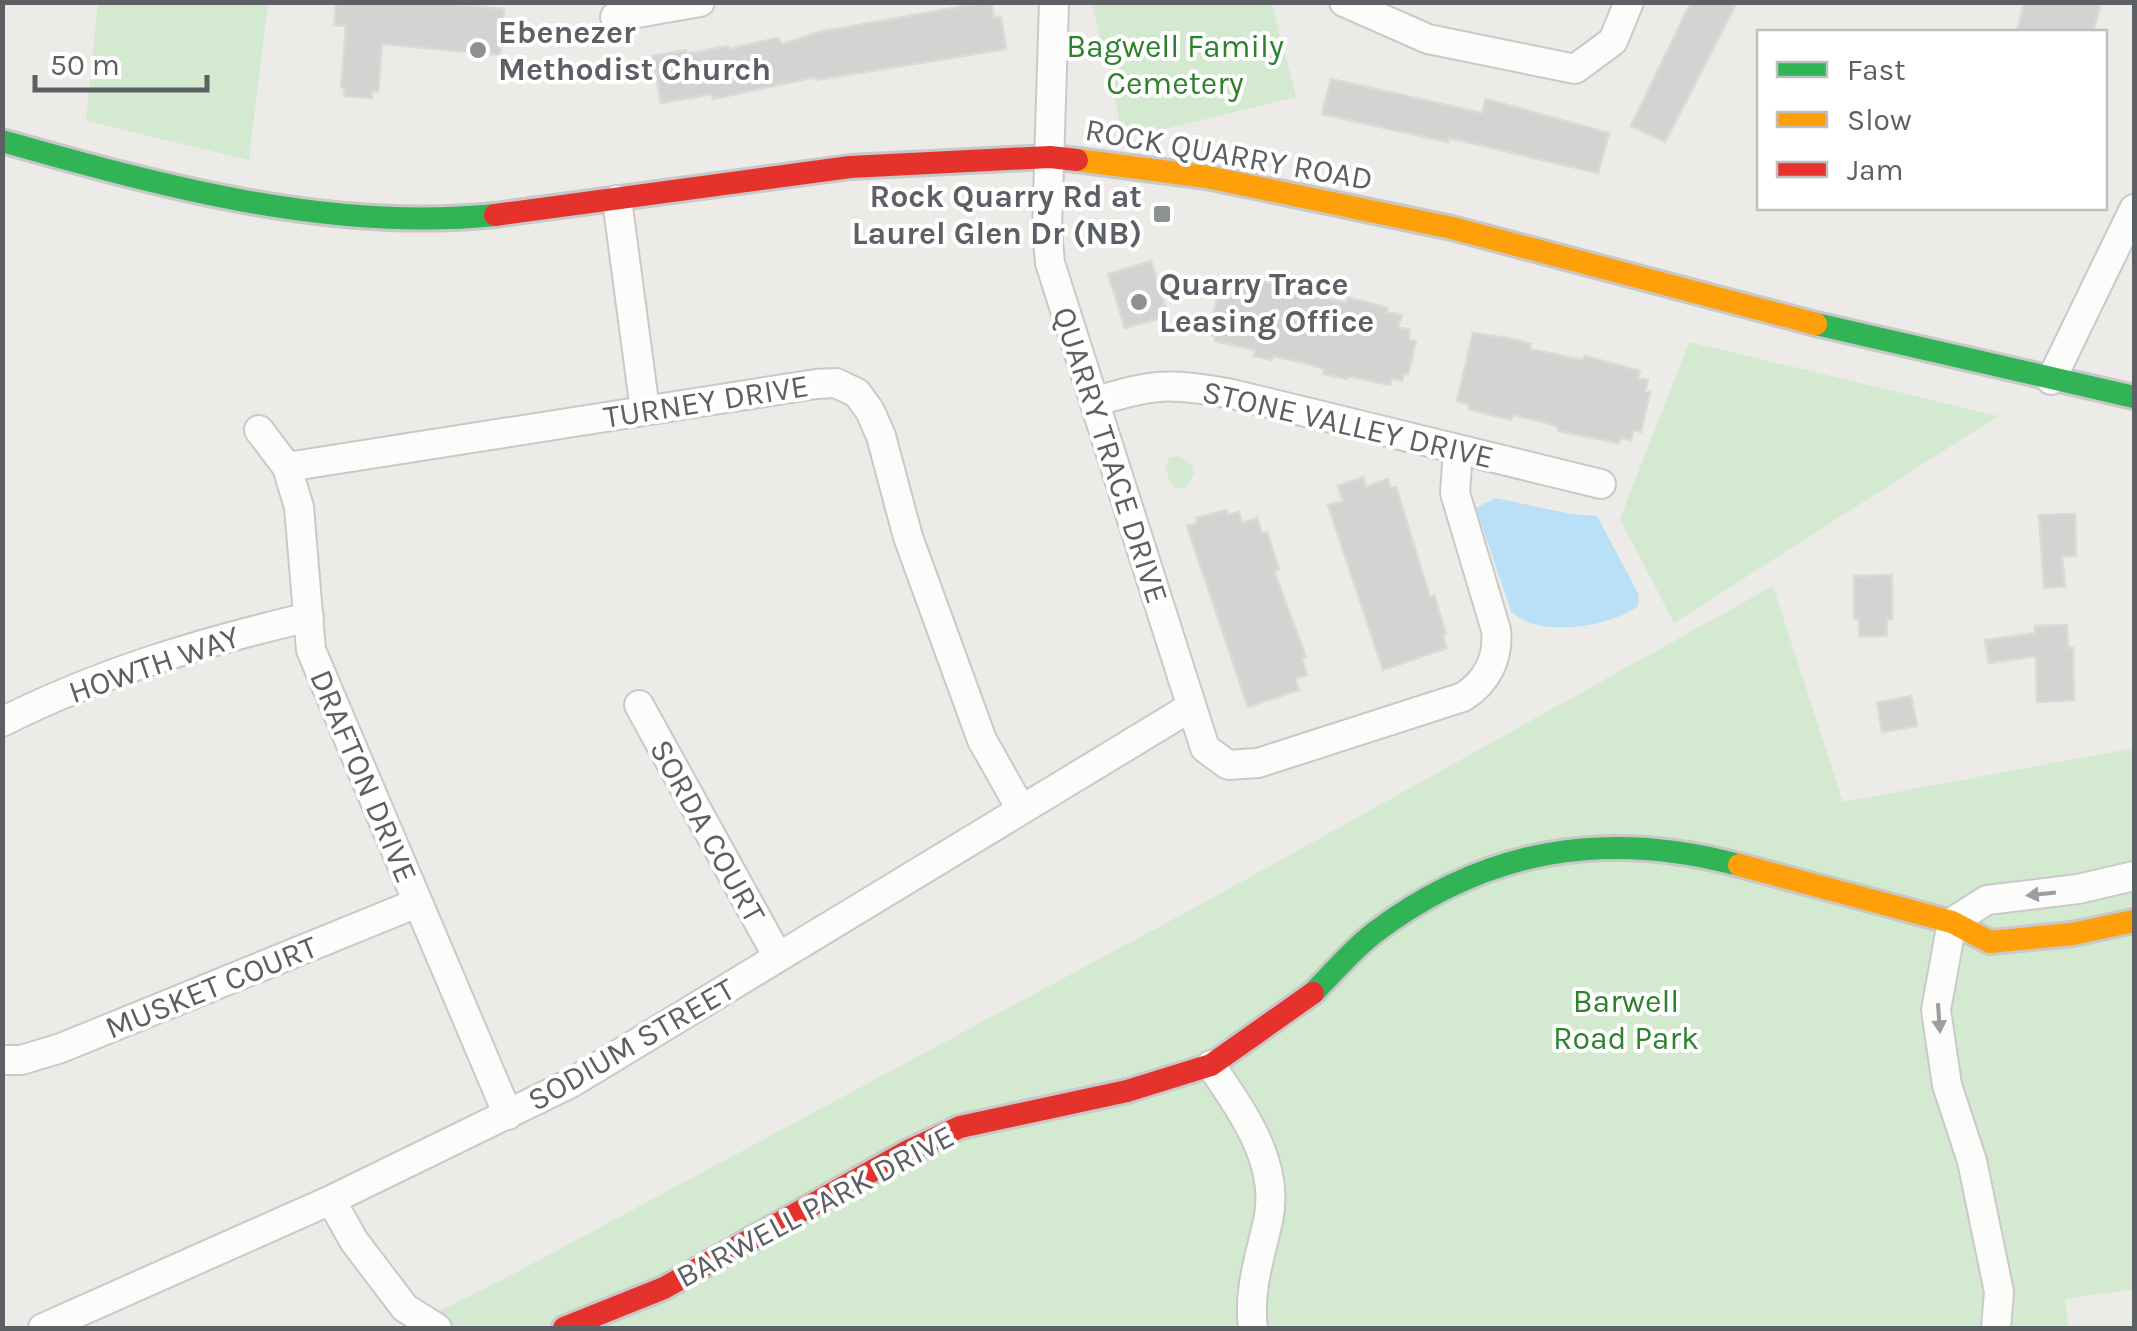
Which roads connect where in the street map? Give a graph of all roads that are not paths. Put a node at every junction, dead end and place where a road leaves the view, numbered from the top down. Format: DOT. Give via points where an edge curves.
graph roads {
  1 [pos="700,2"];
  2 [pos="1054,2"];
  3 [pos="1344,2"];
  4 [pos="1629,2"];
  5 [pos="614,16"];
  6 [pos="2,141"];
  7 [pos="1050,157"];
  8 [pos="616,200"];
  9 [pos="2134,209"];
  10 [pos="2051,380"];
  11 [pos="2134,397"];
  12 [pos="1094,402"];
  13 [pos="645,410"];
  14 [pos="258,430"];
  15 [pos="1458,450"];
  16 [pos="288,467"];
  17 [pos="1602,484"];
  18 [pos="310,617"];
  19 [pos="638,704"];
  20 [pos="1191,707"];
  21 [pos="2,722"];
  22 [pos="1021,809"];
  23 [pos="2134,876"];
  24 [pos="417,903"];
  25 [pos="2134,921"];
  26 [pos="1952,922"];
  27 [pos="778,957"];
  28 [pos="2,1060"];
  29 [pos="1211,1064"];
  30 [pos="508,1115"];
  31 [pos="331,1200"];
  32 [pos="43,1328"];
  33 [pos="437,1328"];
  34 [pos="564,1328"];
  35 [pos="1253,1328"];
  36 [pos="1996,1328"];
  1 -- 5 [label="street"];
  2 -- 7 [label="street, QUARRY TRACE DRIVE"];
  3 -- 4 [label="street" via="1428,39 1575,69 1613,41"];
  6 -- 8 [label="main road, ROCK QUARRY ROAD" via="129,177 386,220 468,218"];
  7 -- 8 [label="main road, ROCK QUARRY ROAD" via="850,167"];
  7 -- 10 [label="main road, ROCK QUARRY ROAD" via="1208,177 1452,228"];
  7 -- 12 [label="street, QUARRY TRACE DRIVE" via="1050,263"];
  8 -- 13 [label="street"];
  9 -- 10 [label="street"];
  10 -- 11 [label="main road, ROCK QUARRY ROAD"];
  12 -- 15 [label="street, STONE VALLEY DRIVE" via="1177,384"];
  12 -- 20 [label="street, QUARRY TRACE DRIVE"];
  13 -- 16 [label="street, TURNEY DRIVE"];
  13 -- 22 [label="street, TURNEY DRIVE" via="816,384 836,383 858,394 881,436 908,537 982,740"];
  14 -- 16 [label="street, DRAFTON DRIVE"];
  15 -- 17 [label="street, STONE VALLEY DRIVE"];
  15 -- 20 [label="street, QUARRY TRACE DRIVE" via="1455,494 1498,648 1481,686 1258,763 1228,765 1205,748"];
  16 -- 18 [label="street, DRAFTON DRIVE" via="299,507"];
  18 -- 21 [label="street, HOWTH WAY" via="135,664"];
  18 -- 24 [label="street, DRAFTON DRIVE" via="312,650"];
  19 -- 27 [label="street, SORDA COURT"];
  20 -- 22 [label="street, SODIUM STREET"];
  22 -- 27 [label="street, SODIUM STREET"];
  23 -- 26 [label="street, one-way" via="1987,900"];
  24 -- 28 [label="street, MUSKET COURT" via="60,1048"];
  24 -- 30 [label="street, DRAFTON DRIVE"];
  25 -- 26 [label="main road, BARWELL PARK DRIVE" via="1990,942"];
  26 -- 29 [label="main road, BARWELL PARK DRIVE" via="1712,858 1565,850 1503,863 1434,893 1371,935 1312,994"];
  26 -- 36 [label="street, one-way" via="1936,1010 1947,1085 1972,1161 1999,1292"];
  27 -- 30 [label="street, SODIUM STREET"];
  29 -- 34 [label="main road, BARWELL PARK DRIVE" via="1127,1091 960,1127 664,1288"];
  29 -- 35 [label="street" via="1251,1126 1268,1169 1269,1216 1256,1264"];
  30 -- 31 [label="street, SODIUM STREET"];
  31 -- 32 [label="street, SODIUM STREET"];
  31 -- 33 [label="street" via="404,1308"];
}
